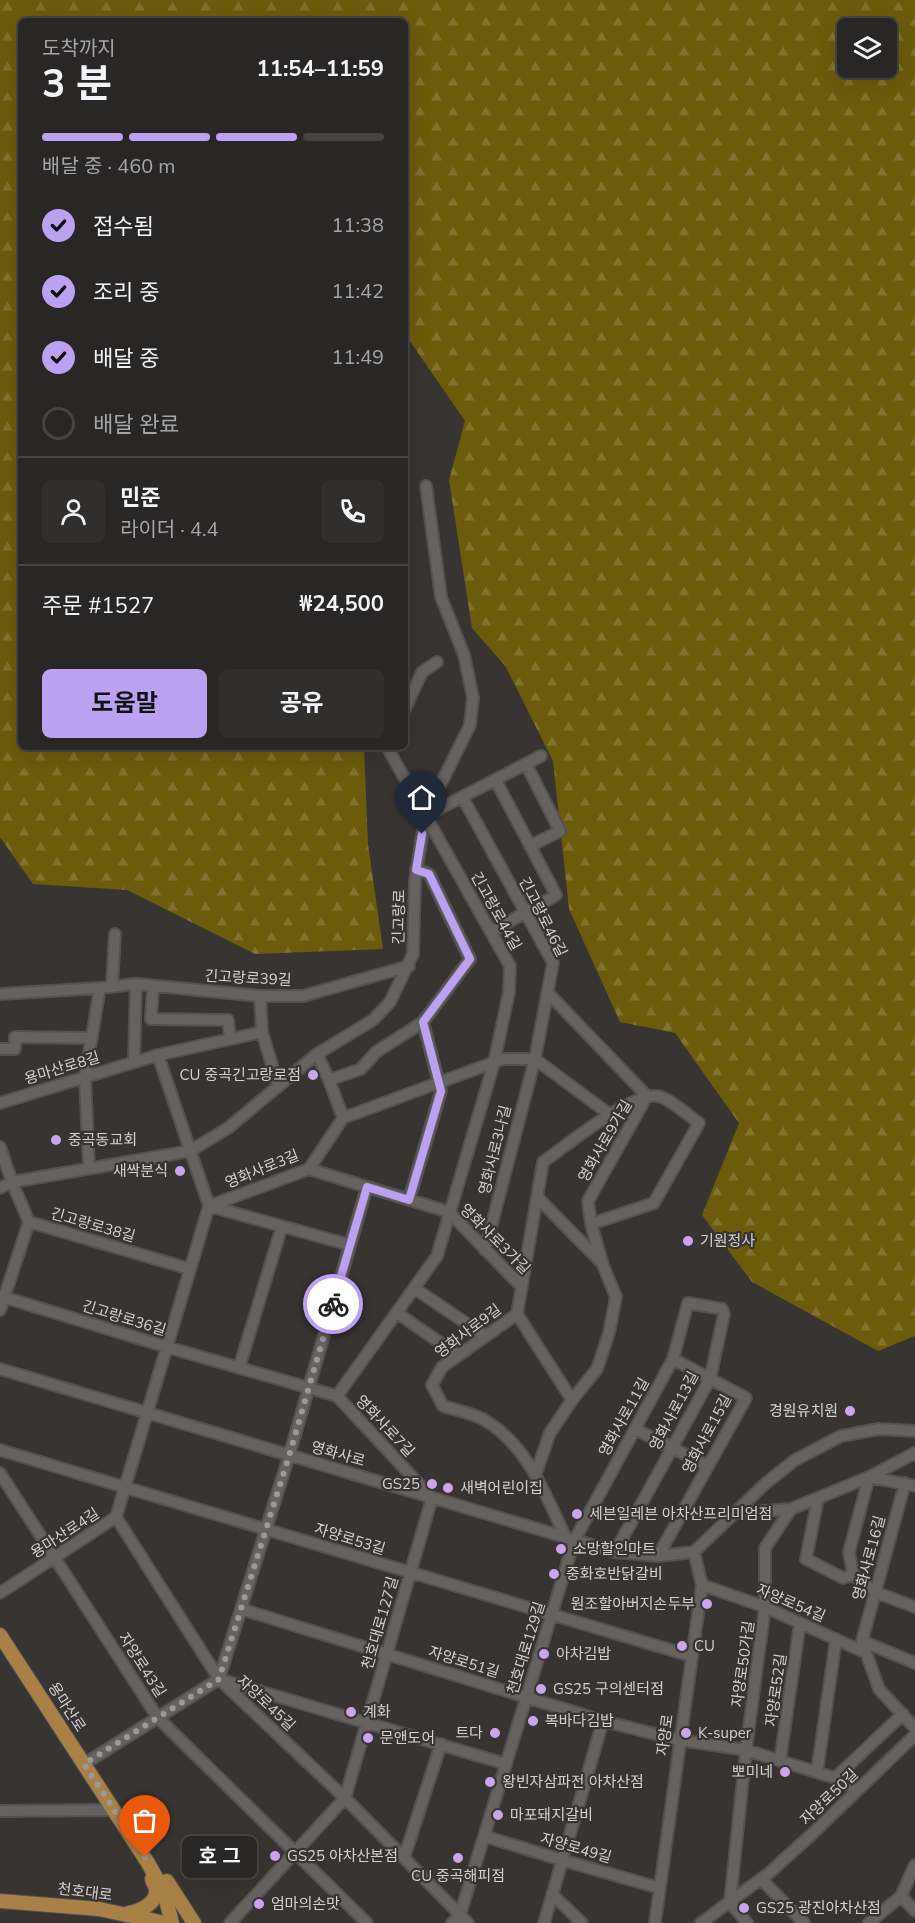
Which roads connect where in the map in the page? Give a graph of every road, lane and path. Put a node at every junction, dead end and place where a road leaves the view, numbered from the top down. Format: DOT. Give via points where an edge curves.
graph roads {
  1 [pos="426,486"];
  2 [pos="437,662"];
  3 [pos="408,703"];
  4 [pos="389,750"];
  5 [pos="541,756"];
  6 [pos="526,764"];
  7 [pos="496,781"];
  8 [pos="463,798"];
  9 [pos="425,816"];
  10 [pos="530,846"];
  11 [pos="416,870"];
  12 [pos="525,912"];
  13 [pos="490,932"];
  14 [pos="115,934"];
  15 [pos="409,966"];
  16 [pos="136,984"];
  17 [pos="112,986"];
  18 [pos="153,986"];
  19 [pos="100,988"];
  20 [pos="548,993"];
  21 [pos="0,994"];
  22 [pos="260,996"];
  23 [pos="423,1022"];
  24 [pos="262,1032"];
  25 [pos="92,1038"];
  26 [pos="230,1038"];
  27 [pos="0,1049"];
  28 [pos="316,1054"];
  29 [pos="158,1055"];
  30 [pos="535,1059"];
  31 [pos="134,1062"];
  32 [pos="494,1063"];
  33 [pos="85,1077"];
  34 [pos="329,1080"];
  35 [pos="440,1081"];
  36 [pos="278,1085"];
  37 [pos="647,1096"];
  38 [pos="0,1103"];
  39 [pos="609,1114"];
  40 [pos="343,1118"];
  41 [pos="0,1147"];
  42 [pos="190,1151"];
  43 [pos="88,1167"];
  44 [pos="309,1169"];
  45 [pos="12,1182"];
  46 [pos="367,1187"];
  47 [pos="0,1188"];
  48 [pos="537,1197"];
  49 [pos="409,1200"];
  50 [pos="209,1206"];
  51 [pos="448,1212"];
  52 [pos="29,1222"];
  53 [pos="591,1224"];
  54 [pos="282,1226"];
  55 [pos="350,1245"];
  56 [pos="485,1250"];
  57 [pos="603,1265"];
  58 [pos="190,1269"];
  59 [pos="522,1287"];
  60 [pos="414,1288"];
  61 [pos="2,1297"];
  62 [pos="688,1303"];
  63 [pos="0,1311"];
  64 [pos="396,1313"];
  65 [pos="517,1314"];
  66 [pos="485,1336"];
  67 [pos="167,1347"];
  68 [pos="459,1355"];
  69 [pos="673,1359"];
  70 [pos="239,1368"];
  71 [pos="1,1373"];
  72 [pos="710,1379"];
  73 [pos="309,1388"];
  74 [pos="337,1396"];
  75 [pos="572,1400"];
  76 [pos="148,1413"];
  77 [pos="635,1429"];
  78 [pos="915,1431"];
  79 [pos="672,1448"];
  80 [pos="0,1450"];
  81 [pos="915,1452"];
  82 [pos="289,1456"];
  83 [pos="708,1466"];
  84 [pos="0,1473"];
  85 [pos="536,1473"];
  86 [pos="869,1477"];
  87 [pos="910,1485"];
  88 [pos="125,1488"];
  89 [pos="432,1498"];
  90 [pos="818,1498"];
  91 [pos="791,1509"];
  92 [pos="734,1513"];
  93 [pos="116,1517"];
  94 [pos="266,1530"];
  95 [pos="570,1540"];
  96 [pos="615,1552"];
  97 [pos="694,1552"];
  98 [pos="658,1556"];
  99 [pos="55,1557"];
  100 [pos="410,1573"];
  101 [pos="853,1575"];
  102 [pos="702,1585"];
  103 [pos="875,1592"];
  104 [pos="0,1593"];
  105 [pos="914,1603"];
  106 [pos="765,1607"];
  107 [pos="241,1610"];
  108 [pos="552,1615"];
  109 [pos="800,1623"];
  110 [pos="0,1635"];
  111 [pos="836,1639"];
  112 [pos="862,1641"];
  113 [pos="387,1653"];
  114 [pos="866,1653"];
  115 [pos="691,1656"];
  116 [pos="915,1663"];
  117 [pos="219,1679"];
  118 [pos="527,1697"];
  119 [pos="903,1714"];
  120 [pos="158,1718"];
  121 [pos="603,1721"];
  122 [pos="367,1722"];
  123 [pos="915,1728"];
  124 [pos="915,1735"];
  125 [pos="680,1740"];
  126 [pos="441,1744"];
  127 [pos="746,1750"];
  128 [pos="780,1761"];
  129 [pos="84,1764"];
  130 [pos="506,1764"];
  131 [pos="817,1772"];
  132 [pos="835,1778"];
  133 [pos="858,1790"];
  134 [pos="345,1798"];
  135 [pos="115,1810"];
  136 [pos="0,1811"];
  137 [pos="484,1836"];
  138 [pos="296,1853"];
  139 [pos="404,1858"];
  140 [pos="562,1860"];
  141 [pos="148,1863"];
  142 [pos="915,1865"];
  143 [pos="761,1879"];
  144 [pos="660,1888"];
  145 [pos="552,1894"];
  146 [pos="901,1896"];
  147 [pos="0,1901"];
  148 [pos="730,1902"];
  149 [pos="915,1911"];
  150 [pos="124,1913"];
  151 [pos="460,1920"];
  152 [pos="165,1923"];
  153 [pos="172,1923"];
  154 [pos="194,1923"];
  155 [pos="231,1923"];
  156 [pos="367,1923"];
  157 [pos="544,1923"];
  158 [pos="582,1923"];
  159 [pos="655,1923"];
  160 [pos="702,1923"];
  161 [pos="747,1923"];
  162 [pos="804,1923"];
  163 [pos="869,1923"];
  1 -- 9 [label="street, 긴고랑로" via="441,597 464,655 473,698 470,725"];
  2 -- 3 [label="street" via="422,672"];
  4 -- 9 [label="street, 긴고랑로44길"];
  5 -- 6 [label="street"];
  6 -- 7 [label="street"];
  6 -- 10 [label="street" via="560,831"];
  7 -- 8 [label="street"];
  7 -- 10 [label="street"];
  8 -- 9 [label="street"];
  8 -- 12 [label="street, 긴고랑로46길"];
  9 -- 11 [label="street, 긴고랑로"];
  9 -- 13 [label="street, 긴고랑로44길"];
  10 -- 12 [label="street" via="556,895"];
  11 -- 15 [label="street, 긴고랑로" via="413,954"];
  11 -- 23 [label="street" via="429,874 470,959"];
  12 -- 13 [label="street"];
  12 -- 20 [label="street, 긴고랑로46길" via="553,963"];
  13 -- 32 [label="street, 긴고랑로44길" via="510,966 509,992"];
  14 -- 17 [label="street"];
  15 -- 22 [label="street, 긴고랑로39길" via="303,996"];
  15 -- 28 [label="street, 긴고랑로" via="390,1002 372,1020"];
  16 -- 17 [label="street, 긴고랑로39길"];
  16 -- 18 [label="street, 긴고랑로39길"];
  16 -- 31 [label="street"];
  17 -- 19 [label="street, 긴고랑로39길"];
  18 -- 22 [label="street, 긴고랑로39길"];
  18 -- 26 [label="street" via="151,1019 228,1020"];
  19 -- 21 [label="street, 긴고랑로39길"];
  19 -- 25 [label="street"];
  20 -- 30 [label="street, 긴고랑로46길"];
  20 -- 37 [label="street"];
  22 -- 24 [label="street"];
  23 -- 34 [label="street" via="376,1052 362,1069"];
  23 -- 35 [label="street"];
  24 -- 26 [label="street, 용마산로8길"];
  24 -- 36 [label="street"];
  25 -- 27 [label="street" via="15,1037 15,1049"];
  25 -- 33 [label="street"];
  26 -- 29 [label="street, 용마산로8길"];
  28 -- 34 [label="street"];
  28 -- 36 [label="street, 긴고랑로"];
  29 -- 31 [label="street, 용마산로8길"];
  29 -- 42 [label="street"];
  30 -- 32 [label="street" via="503,1059"];
  30 -- 39 [label="street"];
  30 -- 56 [label="street, 영화사로3나길"];
  31 -- 33 [label="street, 용마산로8길"];
  32 -- 35 [label="street"];
  32 -- 51 [label="street, 영화사로7길"];
  33 -- 38 [label="street, 용마산로8길"];
  33 -- 43 [label="street"];
  34 -- 40 [label="street"];
  35 -- 40 [label="street"];
  35 -- 49 [label="street" via="441,1091"];
  36 -- 42 [label="street, 긴고랑로" via="228,1128"];
  37 -- 39 [label="street, 영화사로9길"];
  37 -- 53 [label="street, 영화사로9가길" via="588,1201"];
  37 -- 53 [label="street" via="659,1096 699,1123 654,1203"];
  39 -- 48 [label="street, 영화사로9길" via="543,1162"];
  40 -- 44 [label="street, 영화사로3길"];
  41 -- 45 [label="street, 긴고랑로38길"];
  42 -- 43 [label="street, 긴고랑로"];
  42 -- 50 [label="street"];
  43 -- 45 [label="street, 긴고랑로"];
  44 -- 46 [label="street, 영화사로3가길"];
  44 -- 50 [label="street, 영화사로3길"];
  45 -- 47 [label="street, 긴고랑로"];
  45 -- 52 [label="street, 긴고랑로38길"];
  46 -- 49 [label="street, 영화사로3가길"];
  46 -- 55 [label="street"];
  48 -- 57 [label="street"];
  48 -- 59 [label="street, 영화사로9길"];
  49 -- 51 [label="street, 영화사로3가길"];
  50 -- 54 [label="street"];
  50 -- 58 [label="street"];
  51 -- 56 [label="street, 영화사로3가길"];
  51 -- 60 [label="street, 영화사로7길" via="437,1256"];
  52 -- 58 [label="street, 긴고랑로38길"];
  52 -- 61 [label="street"];
  53 -- 57 [label="street, 영화사로9가길"];
  54 -- 55 [label="street"];
  54 -- 70 [label="street"];
  55 -- 73 [label="street"];
  56 -- 59 [label="street, 영화사로3가길"];
  57 -- 75 [label="street, 영화사로9가길" via="616,1297 609,1333 597,1369"];
  58 -- 67 [label="street"];
  59 -- 65 [label="street, 영화사로9길"];
  60 -- 64 [label="street, 영화사로7길"];
  60 -- 66 [label="street"];
  61 -- 63 [label="street"];
  61 -- 67 [label="street, 긴고랑로36길"];
  62 -- 69 [label="street, 영화사로11길"];
  62 -- 72 [label="street, 영화사로13길" via="722,1309 724,1314"];
  64 -- 68 [label="street"];
  64 -- 74 [label="street, 영화사로7길"];
  65 -- 66 [label="street, 영화사로9길"];
  65 -- 75 [label="street"];
  66 -- 68 [label="street, 영화사로9길"];
  67 -- 70 [label="street, 긴고랑로36길"];
  67 -- 76 [label="street"];
  68 -- 85 [label="street, 영화사로9길" via="442,1367 432,1385 443,1406 481,1418 508,1437"];
  69 -- 72 [label="street, 영화사로15길"];
  69 -- 77 [label="street, 영화사로11길"];
  70 -- 73 [label="street, 긴고랑로36길"];
  71 -- 76 [label="street, 영화사로"];
  72 -- 79 [label="street, 영화사로13길"];
  72 -- 83 [label="street, 영화사로15길" via="746,1398"];
  73 -- 74 [label="street, 긴고랑로36길"];
  73 -- 82 [label="street"];
  74 -- 89 [label="street, 영화사로7길"];
  75 -- 85 [label="street, 영화사로9가길" via="550,1433"];
  76 -- 82 [label="street, 영화사로"];
  76 -- 88 [label="street, 용마산로4길"];
  77 -- 79 [label="street"];
  77 -- 95 [label="street, 영화사로11길"];
  78 -- 92 [label="street" via="879,1429 841,1436 795,1460"];
  79 -- 83 [label="street"];
  79 -- 96 [label="street, 영화사로13길"];
  80 -- 88 [label="street, 자양로53길"];
  81 -- 86 [label="street"];
  82 -- 89 [label="street, 영화사로"];
  82 -- 94 [label="street"];
  83 -- 98 [label="street, 영화사로15길"];
  84 -- 99 [label="street, 자양로43길"];
  85 -- 95 [label="street, 영화사로9길"];
  86 -- 87 [label="street, 영화사로16길"];
  86 -- 90 [label="street"];
  86 -- 101 [label="street" via="849,1552"];
  87 -- 103 [label="street, 영화사로16길"];
  88 -- 93 [label="street, 용마산로4길"];
  88 -- 94 [label="street, 자양로53길"];
  89 -- 95 [label="street, 영화사로"];
  89 -- 100 [label="street, 천호대로127길"];
  90 -- 91 [label="street"];
  90 -- 101 [label="street, 영화사로16길" via="806,1559 843,1578"];
  91 -- 92 [label="street"];
  91 -- 106 [label="street, 자양로50가길" via="765,1548"];
  92 -- 97 [label="street"];
  93 -- 99 [label="street, 용마산로4길"];
  93 -- 117 [label="street, 자양로45길"];
  94 -- 100 [label="street, 자양로53길"];
  94 -- 107 [label="street"];
  95 -- 96 [label="street, 영화사로"];
  95 -- 108 [label="street, 천호대로129길"];
  96 -- 98 [label="street, 영화사로"];
  97 -- 98 [label="street, 영화사로"];
  97 -- 102 [label="street, 자양로"];
  99 -- 104 [label="street, 용마산로4길"];
  99 -- 120 [label="street, 자양로43길"];
  100 -- 108 [label="street, 자양로53길"];
  100 -- 113 [label="street, 천호대로127길"];
  101 -- 103 [label="street"];
  102 -- 106 [label="street, 자양로54길"];
  102 -- 115 [label="street, 자양로"];
  103 -- 105 [label="street"];
  103 -- 112 [label="street, 영화사로16길"];
  106 -- 109 [label="street, 자양로54길"];
  106 -- 127 [label="street, 자양로50가길"];
  107 -- 113 [label="street, 자양로51길"];
  107 -- 117 [label="street"];
  108 -- 115 [label="street, 자양로53길"];
  108 -- 118 [label="street, 천호대로129길"];
  109 -- 111 [label="street, 자양로54길"];
  109 -- 128 [label="street, 자양로52길"];
  110 -- 129 [label="main road, 용마산로"];
  111 -- 114 [label="street, 자양로54길"];
  111 -- 131 [label="street"];
  112 -- 114 [label="street"];
  112 -- 116 [label="street"];
  113 -- 118 [label="street, 자양로51길"];
  113 -- 122 [label="street, 천호대로127길"];
  114 -- 119 [label="street" via="879,1689"];
  115 -- 125 [label="street, 자양로"];
  117 -- 120 [label="street"];
  117 -- 122 [label="street"];
  117 -- 134 [label="street, 자양로45길"];
  118 -- 121 [label="street, 자양로51길"];
  118 -- 130 [label="street, 천호대로129길"];
  119 -- 123 [label="street"];
  119 -- 132 [label="street"];
  120 -- 129 [label="street"];
  120 -- 138 [label="street, 자양로43길"];
  121 -- 125 [label="street, 자양로51길"];
  121 -- 140 [label="street"];
  122 -- 126 [label="street"];
  122 -- 134 [label="street, 천호대로127길"];
  124 -- 133 [label="street, 자양로50길"];
  125 -- 127 [label="street"];
  125 -- 144 [label="street, 자양로"];
  126 -- 130 [label="street"];
  126 -- 139 [label="street"];
  127 -- 128 [label="street"];
  127 -- 148 [label="street, 자양로50가길"];
  128 -- 131 [label="street"];
  129 -- 135 [label="main road, 용마산로"];
  130 -- 137 [label="street, 천호대로129길"];
  131 -- 132 [label="street"];
  132 -- 133 [label="street"];
  133 -- 143 [label="street, 자양로50길"];
  134 -- 138 [label="street, 천호대로127길"];
  134 -- 139 [label="street, 자양로45길"];
  135 -- 136 [label="street"];
  135 -- 141 [label="main road, 용마산로"];
  137 -- 140 [label="street, 자양로49길"];
  137 -- 151 [label="street, 천호대로129길"];
  138 -- 155 [label="street, 천호대로127길"];
  138 -- 156 [label="street, 자양로43길"];
  139 -- 151 [label="street, 자양로45길"];
  140 -- 144 [label="street, 자양로49길"];
  140 -- 145 [label="street"];
  141 -- 150 [label="main road" via="156,1889 154,1899 139,1910"];
  141 -- 153 [label="main road, 용마산로" via="164,1892"];
  141 -- 154 [label="main road" via="165,1878"];
  142 -- 146 [label="street"];
  143 -- 148 [label="street, 자양로50길"];
  143 -- 162 [label="street"];
  144 -- 159 [label="street, 자양로"];
  145 -- 157 [label="street"];
  145 -- 158 [label="street"];
  146 -- 149 [label="street"];
  146 -- 163 [label="street"];
  147 -- 150 [label="main road, 천호대로"];
  148 -- 160 [label="street, 자양로50길"];
  148 -- 161 [label="street"];
  150 -- 152 [label="main road, 천호대로"];
}
